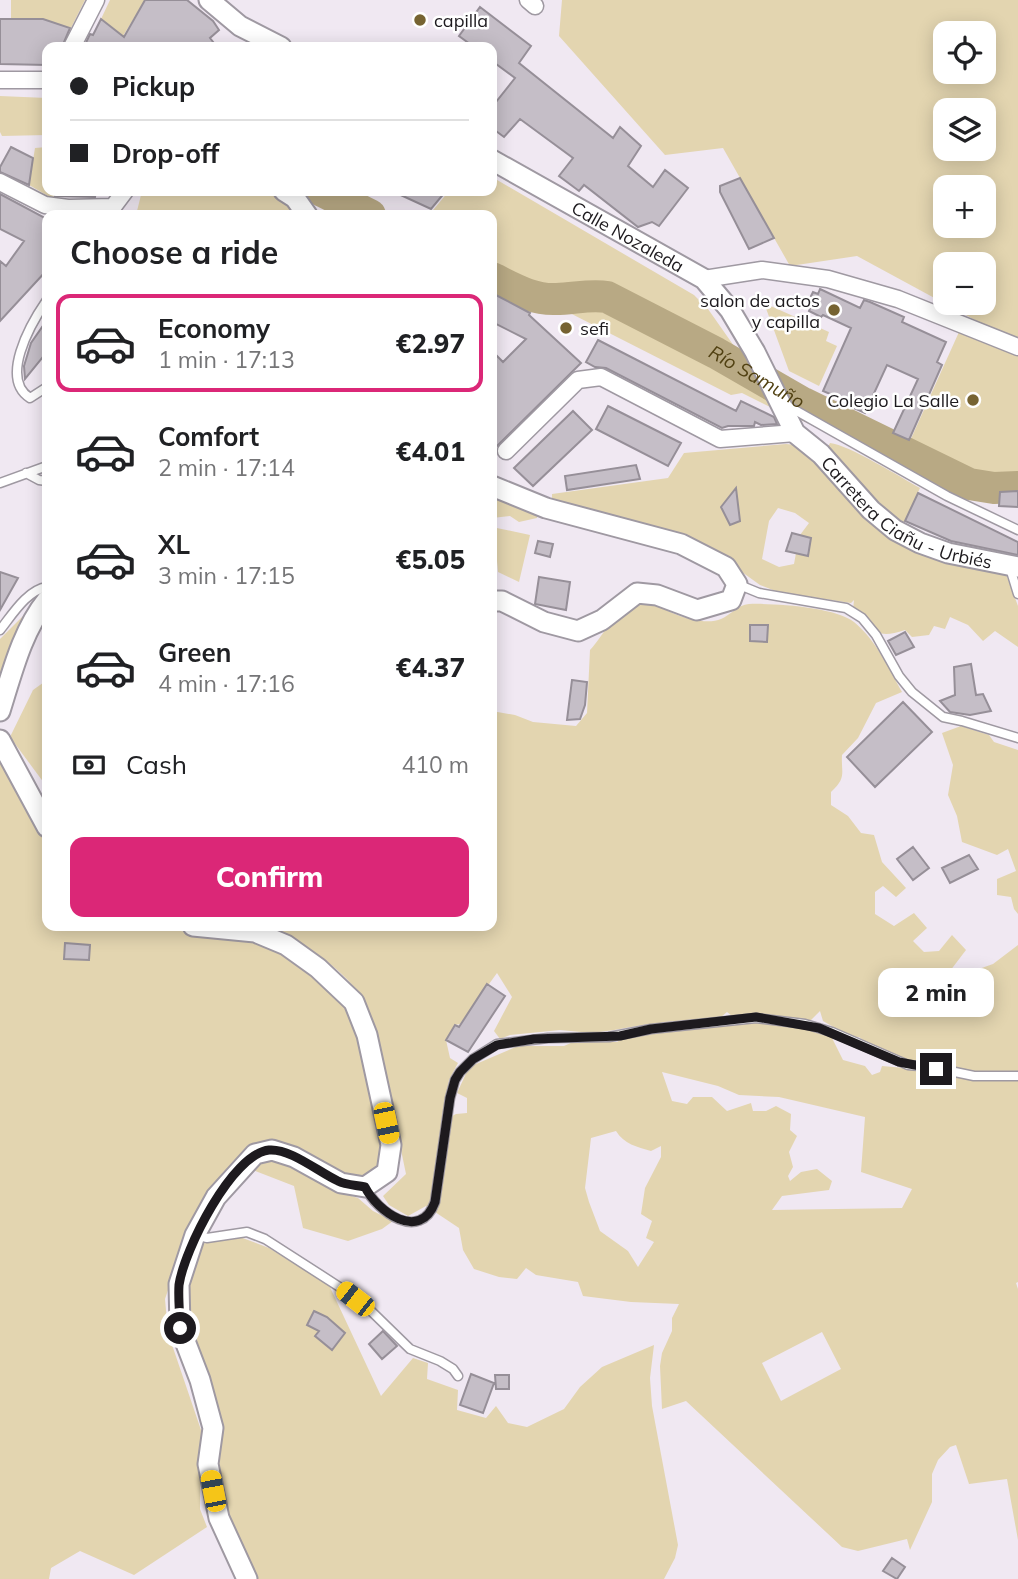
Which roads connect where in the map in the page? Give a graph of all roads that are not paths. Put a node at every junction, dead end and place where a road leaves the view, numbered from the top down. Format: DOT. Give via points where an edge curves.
graph roads {
  1 [pos="96,0"];
  2 [pos="215,2"];
  3 [pos="75,42"];
  4 [pos="264,42"];
  5 [pos="0,80"];
  6 [pos="42,80"];
  7 [pos="497,163"];
  8 [pos="0,182"];
  9 [pos="292,196"];
  10 [pos="96,210"];
  11 [pos="303,210"];
  12 [pos="704,279"];
  13 [pos="42,307"];
  14 [pos="1018,347"];
  15 [pos="8,363"];
  16 [pos="6,372"];
  17 [pos="42,390"];
  18 [pos="779,401"];
  19 [pos="801,437"];
  20 [pos="506,450"];
  21 [pos="42,468"];
  22 [pos="26,473"];
  23 [pos="42,480"];
  24 [pos="0,483"];
  25 [pos="497,488"];
  26 [pos="1018,530"];
  27 [pos="1014,566"];
  28 [pos="737,584"];
  29 [pos="42,588"];
  30 [pos="1018,594"];
  31 [pos="497,601"];
  32 [pos="42,606"];
  33 [pos="0,630"];
  34 [pos="0,711"];
  35 [pos="1018,738"];
  36 [pos="0,740"];
  37 [pos="42,818"];
  38 [pos="245,931"];
  39 [pos="1018,1076"];
  40 [pos="365,1187"];
  41 [pos="195,1235"];
  42 [pos="458,1376"];
  43 [pos="247,1579"];
  1 -- 3 [label="street"];
  2 -- 4 [label="street"];
  5 -- 6 [label="street"];
  7 -- 12 [label="street, Calle Nozaleda"];
  8 -- 10 [label="street" via="45,205"];
  9 -- 11 [label="street"];
  12 -- 14 [label="street" via="762,270 828,279 898,299"];
  12 -- 18 [label="street, Calle Nozaleda" via="730,310"];
  13 -- 15 [label="lane"];
  16 -- 17 [label="lane" via="21,395 30,398"];
  18 -- 19 [label="street, Calle Nozaleda"];
  18 -- 26 [label="lane" via="947,496"];
  19 -- 20 [label="street" via="720,439 601,377 578,380"];
  19 -- 27 [label="street, Carretera Ciañu - Urbiés" via="895,530 948,553"];
  21 -- 22 [label="lane"];
  22 -- 23 [label="lane"];
  22 -- 24 [label="lane"];
  25 -- 28 [label="street" via="546,508 681,544 726,567"];
  27 -- 30 [label="lane"];
  28 -- 31 [label="street" via="730,600 697,610 657,595 637,593 602,620 578,631"];
  28 -- 35 [label="lane" via="759,593 846,608 876,635 912,692 943,717"];
  29 -- 33 [label="lane" via="27,597"];
  32 -- 34 [label="street" via="14,665"];
  36 -- 37 [label="street"];
  38 -- 40 [label="street" via="286,945 355,1002 368,1035 391,1145 387,1172"];
  39 -- 40 [label="lane" via="974,1076 908,1065 832,1032 756,1017 609,1037 520,1040 490,1048 455,1080 435,1202 425,1219 410,1222 394,1216 370,1198"];
  40 -- 41 [label="street" via="341,1182 272,1150 255,1154 216,1196"];
  41 -- 42 [label="lane" via="207,1238 247,1232 265,1239 369,1309 410,1349 440,1361"];
  41 -- 43 [label="street" via="179,1284 180,1328 213,1428 208,1464 219,1518"];
}
